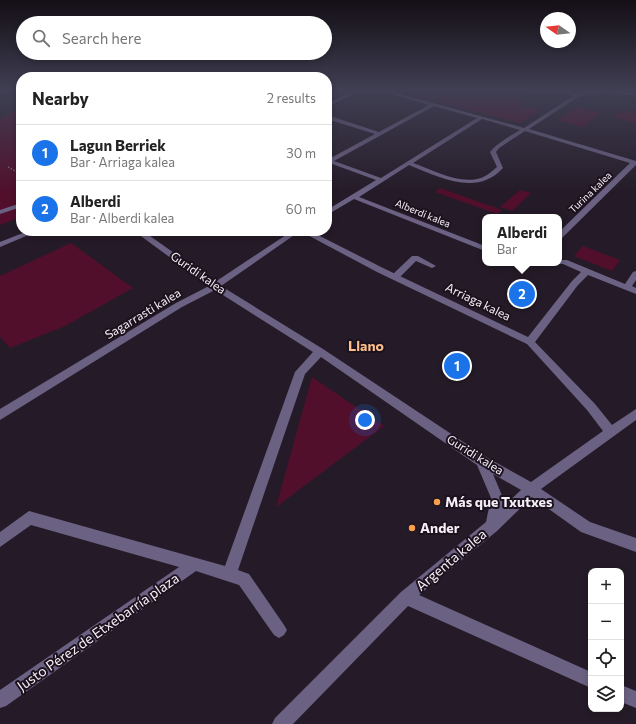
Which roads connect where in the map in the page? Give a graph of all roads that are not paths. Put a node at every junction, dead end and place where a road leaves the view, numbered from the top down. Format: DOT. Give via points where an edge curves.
graph roads {
  1 [pos="348,124"];
  2 [pos="398,124"];
  3 [pos="472,124"];
  4 [pos="503,124"];
  5 [pos="531,124"];
  6 [pos="523,129"];
  7 [pos="379,134"];
  8 [pos="332,159"];
  9 [pos="332,162"];
  10 [pos="635,162"];
  11 [pos="408,163"];
  12 [pos="380,180"];
  13 [pos="354,197"];
  14 [pos="16,207"];
  15 [pos="332,210"];
  16 [pos="2,212"];
  17 [pos="562,233"];
  18 [pos="22,236"];
  19 [pos="145,236"];
  20 [pos="289,236"];
  21 [pos="314,236"];
  22 [pos="0,245"];
  23 [pos="482,248"];
  24 [pos="562,260"];
  25 [pos="432,266"];
  26 [pos="587,271"];
  27 [pos="636,274"];
  28 [pos="395,277"];
  29 [pos="215,286"];
  30 [pos="627,288"];
  31 [pos="636,291"];
  32 [pos="530,342"];
  33 [pos="320,352"];
  34 [pos="636,414"];
  35 [pos="0,415"];
  36 [pos="611,433"];
  37 [pos="482,461"];
  38 [pos="531,489"];
  39 [pos="492,526"];
  40 [pos="0,540"];
  41 [pos="636,545"];
  42 [pos="195,564"];
  43 [pos="229,574"];
  44 [pos="406,598"];
  45 [pos="279,630"];
  46 [pos="588,679"];
  47 [pos="624,694"];
  48 [pos="0,700"];
  49 [pos="636,700"];
  50 [pos="280,724"];
  1 -- 7 [label="street"];
  2 -- 7 [label="street"];
  3 -- 11 [label="street"];
  4 -- 6 [label="street"];
  5 -- 6 [label="street"];
  6 -- 10 [label="street"];
  6 -- 11 [label="street" via="494,150 500,168 480,180 457,180"];
  7 -- 8 [label="street"];
  9 -- 12 [label="street"];
  10 -- 17 [label="street, Turina kalea"];
  11 -- 12 [label="street"];
  12 -- 13 [label="street"];
  13 -- 15 [label="street"];
  13 -- 23 [label="street, Alberdi kalea"];
  14 -- 16 [label="street"];
  18 -- 22 [label="street"];
  19 -- 29 [label="street, Guridi kalea"];
  20 -- 29 [label="street, Sagarrasti kalea"];
  21 -- 28 [label="street, Arriaga kalea"];
  24 -- 26 [label="street"];
  25 -- 28 [label="street" via="416,258"];
  26 -- 30 [label="street"];
  26 -- 32 [label="street"];
  27 -- 30 [label="street"];
  28 -- 32 [label="street, Arriaga kalea"];
  29 -- 33 [label="street, Guridi kalea"];
  29 -- 35 [label="street, Sagarrasti kalea" via="179,305"];
  30 -- 31 [label="street"];
  32 -- 36 [label="street, Arriaga kalea" via="591,407"];
  33 -- 37 [label="street, Guridi kalea"];
  33 -- 43 [label="street" via="300,372"];
  34 -- 36 [label="street, Argenta kalea"];
  36 -- 38 [label="street, Argenta kalea"];
  37 -- 38 [label="street, Guridi kalea"];
  37 -- 39 [label="street" via="497,498"];
  38 -- 39 [label="street, Argenta kalea"];
  38 -- 41 [label="street, Guridi kalea" via="586,527"];
  39 -- 44 [label="street, Argenta kalea"];
  40 -- 42 [label="street, Justo Pérez de Etxebarría plaza" via="29,518"];
  42 -- 43 [label="street, Justo Pérez de Etxebarría plaza"];
  42 -- 48 [label="street, Justo Pérez de Etxebarría plaza"];
  43 -- 45 [label="street, Justo Pérez de Etxebarría plaza" via="244,579"];
  44 -- 46 [label="street"];
  44 -- 50 [label="street, Argenta kalea"];
  47 -- 49 [label="street"];
}
